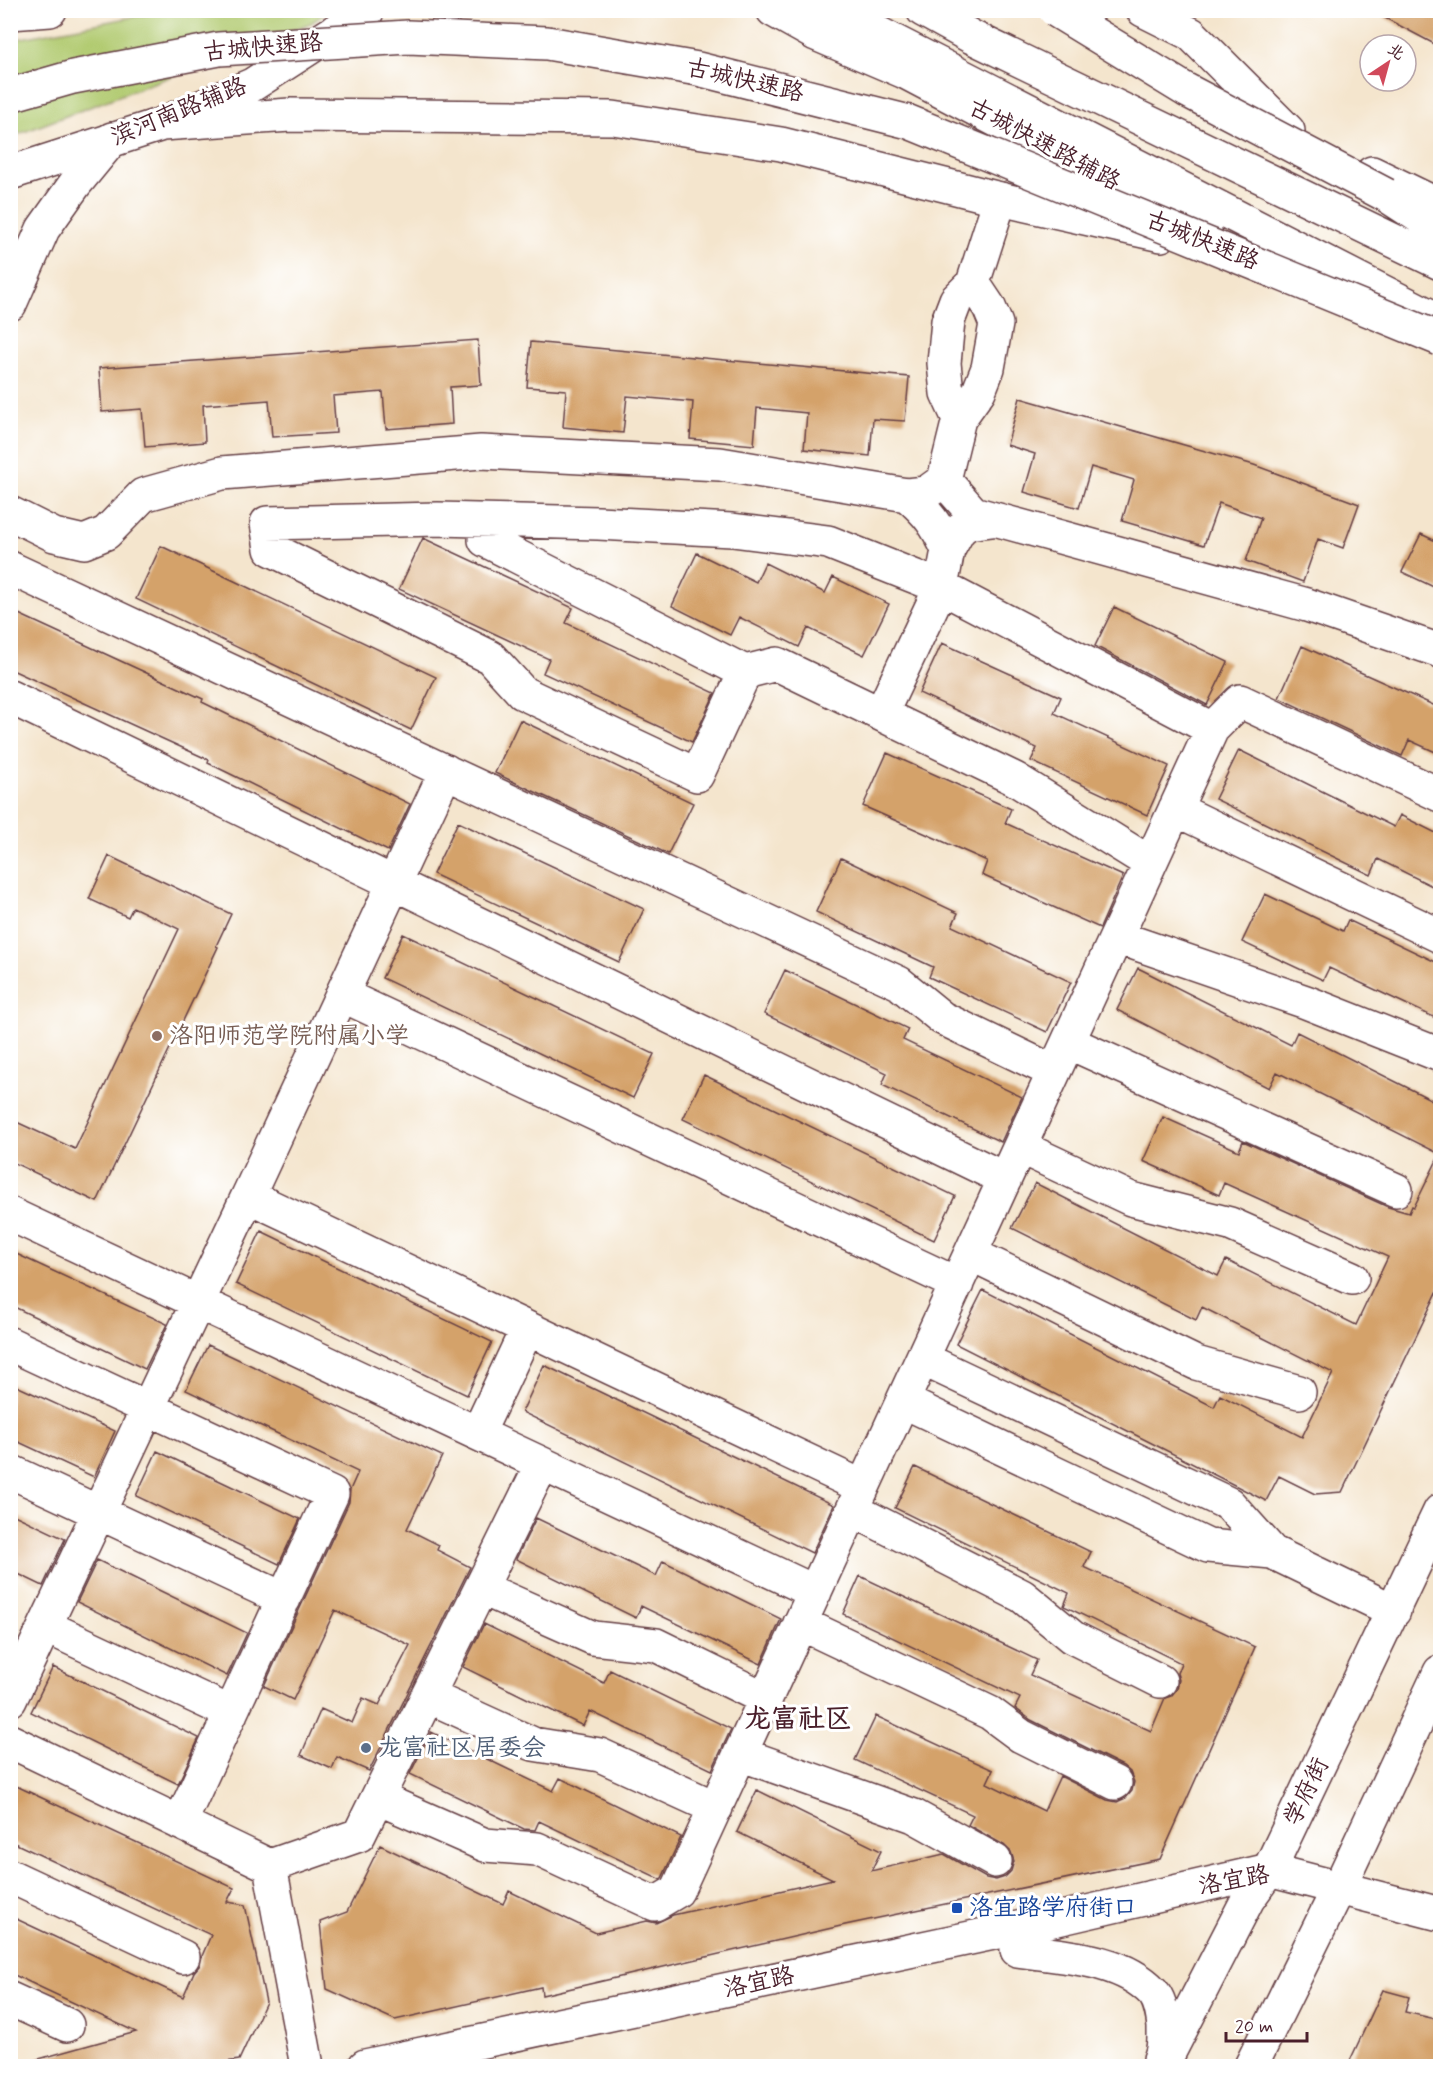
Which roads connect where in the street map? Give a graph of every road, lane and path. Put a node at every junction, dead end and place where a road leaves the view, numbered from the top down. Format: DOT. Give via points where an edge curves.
graph roads {
  1 [pos="50,10"];
  2 [pos="368,10"];
  3 [pos="773,10"];
  4 [pos="834,10"];
  5 [pos="923,10"];
  6 [pos="1043,10"];
  7 [pos="1055,10"];
  8 [pos="1143,10"];
  9 [pos="10,13"];
  10 [pos="10,95"];
  11 [pos="162,124"];
  12 [pos="1288,131"];
  13 [pos="112,139"];
  14 [pos="10,173"];
  15 [pos="1000,199"];
  16 [pos="1440,206"];
  17 [pos="1440,230"];
  18 [pos="1253,255"];
  19 [pos="1440,263"];
  20 [pos="973,283"];
  21 [pos="10,304"];
  22 [pos="1440,321"];
  23 [pos="1440,339"];
  24 [pos="1440,350"];
  25 [pos="959,419"];
  26 [pos="944,480"];
  27 [pos="907,495"];
  28 [pos="10,513"];
  29 [pos="992,520"];
  30 [pos="485,540"];
  31 [pos="948,550"];
  32 [pos="10,568"];
  33 [pos="941,587"];
  34 [pos="1440,651"];
  35 [pos="745,672"];
  36 [pos="10,697"];
  37 [pos="880,714"];
  38 [pos="1212,729"];
  39 [pos="446,771"];
  40 [pos="1440,795"];
  41 [pos="1175,809"];
  42 [pos="1150,863"];
  43 [pos="394,883"];
  44 [pos="1440,936"];
  45 [pos="1117,937"];
  46 [pos="342,995"];
  47 [pos="1068,1042"];
  48 [pos="1440,1055"];
  49 [pos="1054,1072"];
  50 [pos="1020,1147"];
  51 [pos="1005,1179"];
  52 [pos="1396,1190"];
  53 [pos="248,1196"];
  54 [pos="10,1214"];
  55 [pos="971,1254"];
  56 [pos="1352,1278"];
  57 [pos="957,1284"];
  58 [pos="198,1302"];
  59 [pos="527,1329"];
  60 [pos="10,1344"];
  61 [pos="922,1359"];
  62 [pos="1299,1392"];
  63 [pos="903,1401"];
  64 [pos="148,1408"];
  65 [pos="478,1433"];
  66 [pos="542,1464"];
  67 [pos="10,1471"];
  68 [pos="858,1499"];
  69 [pos="1440,1511"];
  70 [pos="99,1513"];
  71 [pos="1272,1552"];
  72 [pos="481,1588"];
  73 [pos="815,1592"];
  74 [pos="284,1599"];
  75 [pos="1394,1611"];
  76 [pos="800,1623"];
  77 [pos="45,1626"];
  78 [pos="1440,1672"];
  79 [pos="1160,1681"];
  80 [pos="428,1696"];
  81 [pos="766,1699"];
  82 [pos="10,1700"];
  83 [pos="231,1713"];
  84 [pos="10,1741"];
  85 [pos="740,1754"];
  86 [pos="1115,1783"];
  87 [pos="378,1798"];
  88 [pos="716,1808"];
  89 [pos="180,1823"];
  90 [pos="995,1861"];
  91 [pos="270,1866"];
  92 [pos="1269,1870"];
  93 [pos="10,1876"];
  94 [pos="1339,1888"];
  95 [pos="1248,1899"];
  96 [pos="1440,1914"];
  97 [pos="1017,1950"];
  98 [pos="183,1957"];
  99 [pos="10,1999"];
  100 [pos="67,2025"];
  101 [pos="307,2067"];
  102 [pos="365,2067"];
  103 [pos="469,2067"];
  104 [pos="1160,2067"];
  105 [pos="1251,2067"];
  1 -- 9 [label="main road"];
  2 -- 11 [label="main road, 滨河南路辅路" via="252,85"];
  3 -- 18 [label="main road, 古城快速路辅路" via="816,34 905,72"];
  4 -- 22 [label="main road"];
  5 -- 19 [label="main road"];
  6 -- 12 [label="main road"];
  7 -- 17 [label="main road, bridge" via="1186,90 1386,195"];
  8 -- 12 [label="main road" via="1191,34"];
  10 -- 23 [label="main road, 古城快速路, bridge" via="73,77 219,49 408,37 547,43 698,69 909,122"];
  11 -- 13 [label="main road, 滨河南路辅路"];
  11 -- 15 [label="main road" via="290,116 613,118 781,144"];
  12 -- 16 [label="main road"];
  13 -- 14 [label="main road, 滨河南路辅路"];
  13 -- 21 [label="main road" via="43,229"];
  15 -- 18 [label="main road"];
  15 -- 20 [label="main road"];
  18 -- 24 [label="main road, 古城快速路辅路"];
  20 -- 25 [label="main road" via="956,300 948,321 944,363 947,393"];
  20 -- 25 [label="main road" via="996,324 988,368 979,391"];
  25 -- 26 [label="main road"];
  26 -- 27 [label="main road" via="926,493"];
  26 -- 29 [label="main road" via="973,513"];
  27 -- 28 [label="main road" via="720,464 481,452 222,473 143,495 106,533 84,542 54,535"];
  27 -- 31 [label="main road" via="926,511"];
  29 -- 31 [label="main road" via="968,523 959,530"];
  29 -- 34 [label="main road" via="1307,605"];
  30 -- 35 [label="main road"];
  31 -- 33 [label="main road"];
  32 -- 39 [label="main road"];
  33 -- 35 [label="main road" via="828,542 732,530 438,519 267,523 271,549 490,657 523,693 697,775"];
  33 -- 37 [label="main road"];
  33 -- 38 [label="main road"];
  35 -- 37 [label="main road" via="777,664"];
  36 -- 43 [label="main road"];
  37 -- 42 [label="main road" via="1015,779"];
  38 -- 40 [label="main road" via="1240,701"];
  38 -- 41 [label="main road"];
  39 -- 43 [label="main road"];
  39 -- 49 [label="main road" via="898,983 942,1018"];
  41 -- 42 [label="main road"];
  41 -- 44 [label="main road"];
  42 -- 45 [label="main road"];
  43 -- 46 [label="main road"];
  43 -- 51 [label="main road"];
  45 -- 47 [label="main road"];
  45 -- 48 [label="main road" via="1306,1002"];
  46 -- 53 [label="main road"];
  46 -- 57 [label="main road"];
  47 -- 49 [label="main road"];
  47 -- 52 [label="main road"];
  49 -- 50 [label="main road"];
  50 -- 51 [label="main road"];
  50 -- 56 [label="main road" via="1131,1199 1230,1224"];
  51 -- 55 [label="main road"];
  53 -- 58 [label="main road"];
  53 -- 59 [label="main road"];
  54 -- 58 [label="main road"];
  55 -- 57 [label="main road"];
  55 -- 62 [label="main road" via="1196,1363"];
  57 -- 61 [label="main road"];
  58 -- 64 [label="main road"];
  58 -- 65 [label="main road"];
  59 -- 65 [label="main road"];
  59 -- 68 [label="main road"];
  60 -- 64 [label="main road"];
  61 -- 63 [label="main road"];
  61 -- 71 [label="main road" via="1229,1504"];
  63 -- 68 [label="main road"];
  63 -- 71 [label="main road" via="1209,1546"];
  64 -- 70 [label="main road"];
  64 -- 74 [label="main road" via="332,1494"];
  65 -- 66 [label="main road"];
  66 -- 72 [label="main road"];
  66 -- 73 [label="main road"];
  67 -- 70 [label="main road"];
  68 -- 73 [label="main road"];
  68 -- 79 [label="main road" via="1022,1596 1072,1637"];
  69 -- 75 [label="main road, 学府街"];
  70 -- 74 [label="main road"];
  70 -- 77 [label="main road"];
  71 -- 75 [label="main road"];
  72 -- 80 [label="main road"];
  72 -- 81 [label="main road" via="594,1638 656,1645"];
  73 -- 76 [label="main road"];
  74 -- 83 [label="main road"];
  75 -- 92 [label="main road, 学府街"];
  76 -- 81 [label="main road"];
  76 -- 86 [label="main road" via="990,1713 1021,1736"];
  77 -- 82 [label="main road"];
  77 -- 83 [label="main road"];
  78 -- 94 [label="main road"];
  80 -- 87 [label="main road"];
  80 -- 88 [label="main road" via="533,1744 600,1755"];
  81 -- 85 [label="main road"];
  83 -- 89 [label="main road"];
  84 -- 89 [label="main road"];
  85 -- 88 [label="main road"];
  85 -- 90 [label="main road" via="914,1816"];
  87 -- 88 [label="main road" via="486,1845 537,1849 655,1904 677,1891"];
  87 -- 91 [label="main road" via="359,1835"];
  89 -- 91 [label="main road"];
  91 -- 101 [label="main road"];
  92 -- 94 [label="main road, 洛宜路"];
  92 -- 95 [label="main road, 学府街"];
  92 -- 102 [label="main road, 洛宜路" via="1027,1926"];
  93 -- 98 [label="main road"];
  94 -- 95 [label="main road, 洛宜路"];
  94 -- 96 [label="main road"];
  94 -- 105 [label="main road"];
  95 -- 97 [label="main road, 洛宜路"];
  95 -- 104 [label="main road, 学府街"];
  97 -- 103 [label="main road, 洛宜路"];
  97 -- 104 [label="main road" via="1093,1961 1127,1974 1154,1993 1163,2017"];
  99 -- 100 [label="main road"];
}
